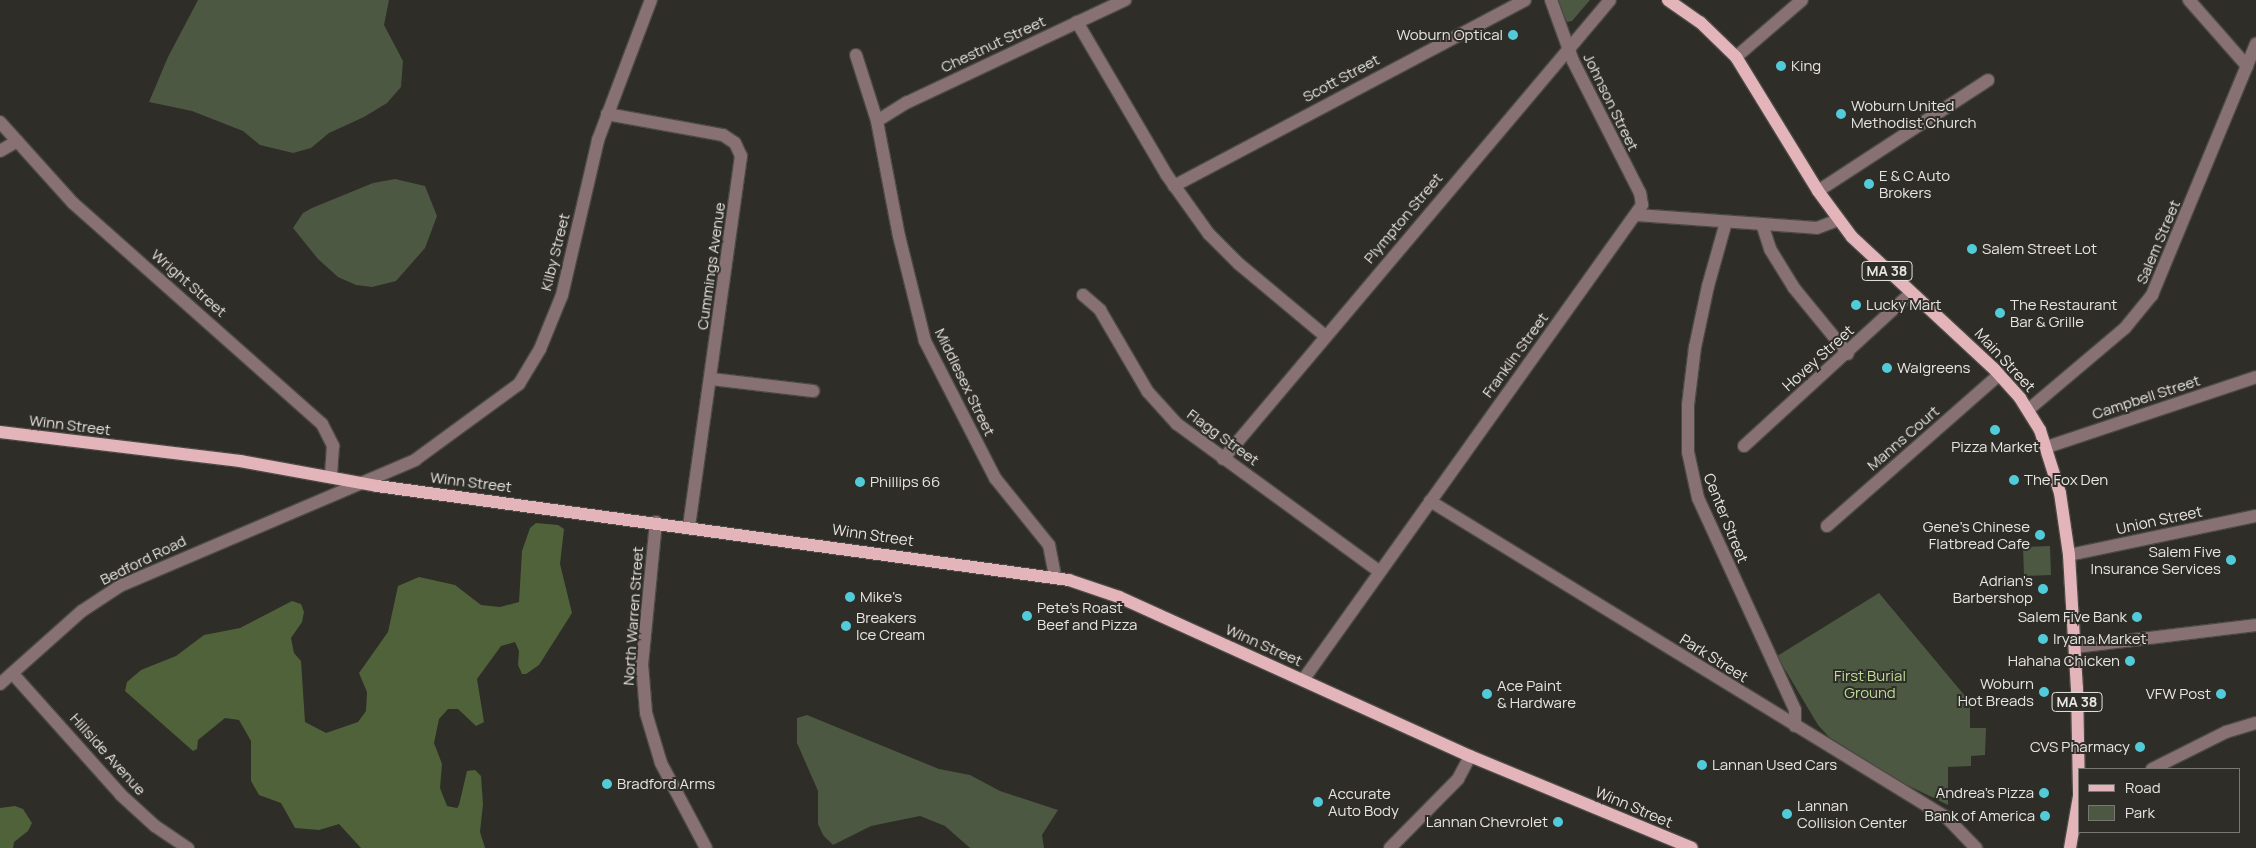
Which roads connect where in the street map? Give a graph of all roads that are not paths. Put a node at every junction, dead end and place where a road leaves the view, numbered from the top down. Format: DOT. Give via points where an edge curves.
graph roads {
  1 [pos="651,0"];
  2 [pos="1125,0"];
  3 [pos="1525,0"];
  4 [pos="1551,0"];
  5 [pos="1610,0"];
  6 [pos="1668,0"];
  7 [pos="1802,0"];
  8 [pos="2189,0"];
  9 [pos="1077,22"];
  10 [pos="2256,44"];
  11 [pos="1568,48"];
  12 [pos="856,55"];
  13 [pos="1736,58"];
  14 [pos="2247,66"];
  15 [pos="1988,80"];
  16 [pos="607,114"];
  17 [pos="877,121"];
  18 [pos="0,122"];
  19 [pos="17,141"];
  20 [pos="0,151"];
  21 [pos="1174,186"];
  22 [pos="1818,191"];
  23 [pos="1637,215"];
  24 [pos="1838,220"];
  25 [pos="1726,222"];
  26 [pos="1762,224"];
  27 [pos="1912,293"];
  28 [pos="1083,295"];
  29 [pos="1324,336"];
  30 [pos="1848,354"];
  31 [pos="1999,375"];
  32 [pos="2256,377"];
  33 [pos="711,379"];
  34 [pos="813,392"];
  35 [pos="2028,410"];
  36 [pos="0,432"];
  37 [pos="1744,446"];
  38 [pos="2047,447"];
  39 [pos="1223,459"];
  40 [pos="331,476"];
  41 [pos="362,483"];
  42 [pos="1430,501"];
  43 [pos="2256,516"];
  44 [pos="656,522"];
  45 [pos="1827,526"];
  46 [pos="689,527"];
  47 [pos="2069,555"];
  48 [pos="1380,572"];
  49 [pos="1055,577"];
  50 [pos="2256,625"];
  51 [pos="2075,647"];
  52 [pos="13,674"];
  53 [pos="1303,680"];
  54 [pos="0,684"];
  55 [pos="2256,723"];
  56 [pos="1795,726"];
  57 [pos="1470,756"];
  58 [pos="2079,768"];
  59 [pos="2154,768"];
  60 [pos="2078,789"];
  61 [pos="188,848"];
  62 [pos="706,848"];
  63 [pos="1390,848"];
  64 [pos="1692,848"];
  65 [pos="1976,848"];
  66 [pos="2070,848"];
  1 -- 16 [label="street, Kilby Street"];
  2 -- 9 [label="street, Chestnut Street"];
  3 -- 21 [label="street, Scott Street"];
  4 -- 11 [label="street, Johnson Street"];
  5 -- 11 [label="street, Plympton Street"];
  6 -- 13 [label="main road, Main Street / MA 38" via="1706,27"];
  7 -- 13 [label="street"];
  8 -- 14 [label="street"];
  9 -- 17 [label="street, Chestnut Street" via="908,102"];
  9 -- 21 [label="street"];
  10 -- 14 [label="street, Salem Street"];
  11 -- 23 [label="street, Johnson Street" via="1640,193 1642,205"];
  11 -- 29 [label="street, Plympton Street"];
  12 -- 17 [label="street, Middlesex Street"];
  13 -- 22 [label="main road, Main Street / MA 38"];
  14 -- 35 [label="street, Salem Street" via="2152,296 2125,328"];
  15 -- 22 [label="street"];
  16 -- 33 [label="street, Cummings Avenue" via="718,134 732,140 740,152 742,166"];
  16 -- 41 [label="street, Kilby Street" via="592,162 567,279 533,362 512,390 415,460"];
  17 -- 49 [label="street, Middlesex Street" via="899,236 929,350 995,478 1048,544"];
  18 -- 19 [label="street, Wright Street"];
  19 -- 20 [label="street"];
  19 -- 40 [label="street, Wright Street" via="68,198 322,424 334,450"];
  21 -- 29 [label="street" via="1218,244"];
  22 -- 24 [label="main road, Main Street / MA 38"];
  23 -- 25 [label="street"];
  23 -- 42 [label="street, Franklin Street"];
  24 -- 26 [label="street" via="1817,228"];
  24 -- 27 [label="main road, Main Street / MA 38" via="1870,256"];
  25 -- 26 [label="street"];
  25 -- 56 [label="street, Center Street" via="1695,347 1686,425 1688,458 1696,493 1712,533 1795,710"];
  26 -- 30 [label="street" via="1770,249 1797,293"];
  27 -- 30 [label="street, Hovey Street"];
  27 -- 31 [label="main road, Main Street / MA 38"];
  28 -- 39 [label="street, Flagg Street" via="1100,310 1152,399 1177,424"];
  29 -- 39 [label="street, Plympton Street"];
  30 -- 37 [label="street, Hovey Street"];
  31 -- 35 [label="main road, Main Street / MA 38"];
  31 -- 45 [label="street, Manns Court"];
  32 -- 38 [label="street, Campbell Street"];
  33 -- 34 [label="street"];
  33 -- 46 [label="street, Cummings Avenue"];
  35 -- 38 [label="main road, Main Street / MA 38"];
  36 -- 40 [label="main road, Winn Street" via="248,462"];
  38 -- 47 [label="main road, Main Street / MA 38" via="2060,493"];
  39 -- 48 [label="street, Flagg Street"];
  40 -- 41 [label="main road, Winn Street"];
  41 -- 44 [label="main road, Winn Street"];
  41 -- 52 [label="street, Bedford Road" via="120,586 82,611"];
  42 -- 48 [label="street, Franklin Street"];
  42 -- 56 [label="street, Park Street"];
  43 -- 47 [label="street, Union Street"];
  44 -- 46 [label="main road, Winn Street"];
  44 -- 62 [label="street, North Warren Street" via="642,664 646,713 661,763"];
  46 -- 49 [label="main road, Winn Street"];
  47 -- 51 [label="main road, Main Street / MA 38"];
  48 -- 53 [label="street, Franklin Street"];
  49 -- 53 [label="main road, Winn Street" via="1100,589"];
  50 -- 51 [label="street"];
  51 -- 58 [label="main road, Main Street / MA 38"];
  52 -- 54 [label="street, Bedford Road"];
  52 -- 61 [label="street, Hillside Avenue" via="133,807"];
  53 -- 57 [label="main road, Winn Street"];
  55 -- 59 [label="street" via="2214,738"];
  56 -- 65 [label="street, Park Street" via="1947,818"];
  57 -- 63 [label="street" via="1458,779"];
  57 -- 64 [label="main road, Winn Street"];
  60 -- 66 [label="main road, Main Street / MA 38"];
}
